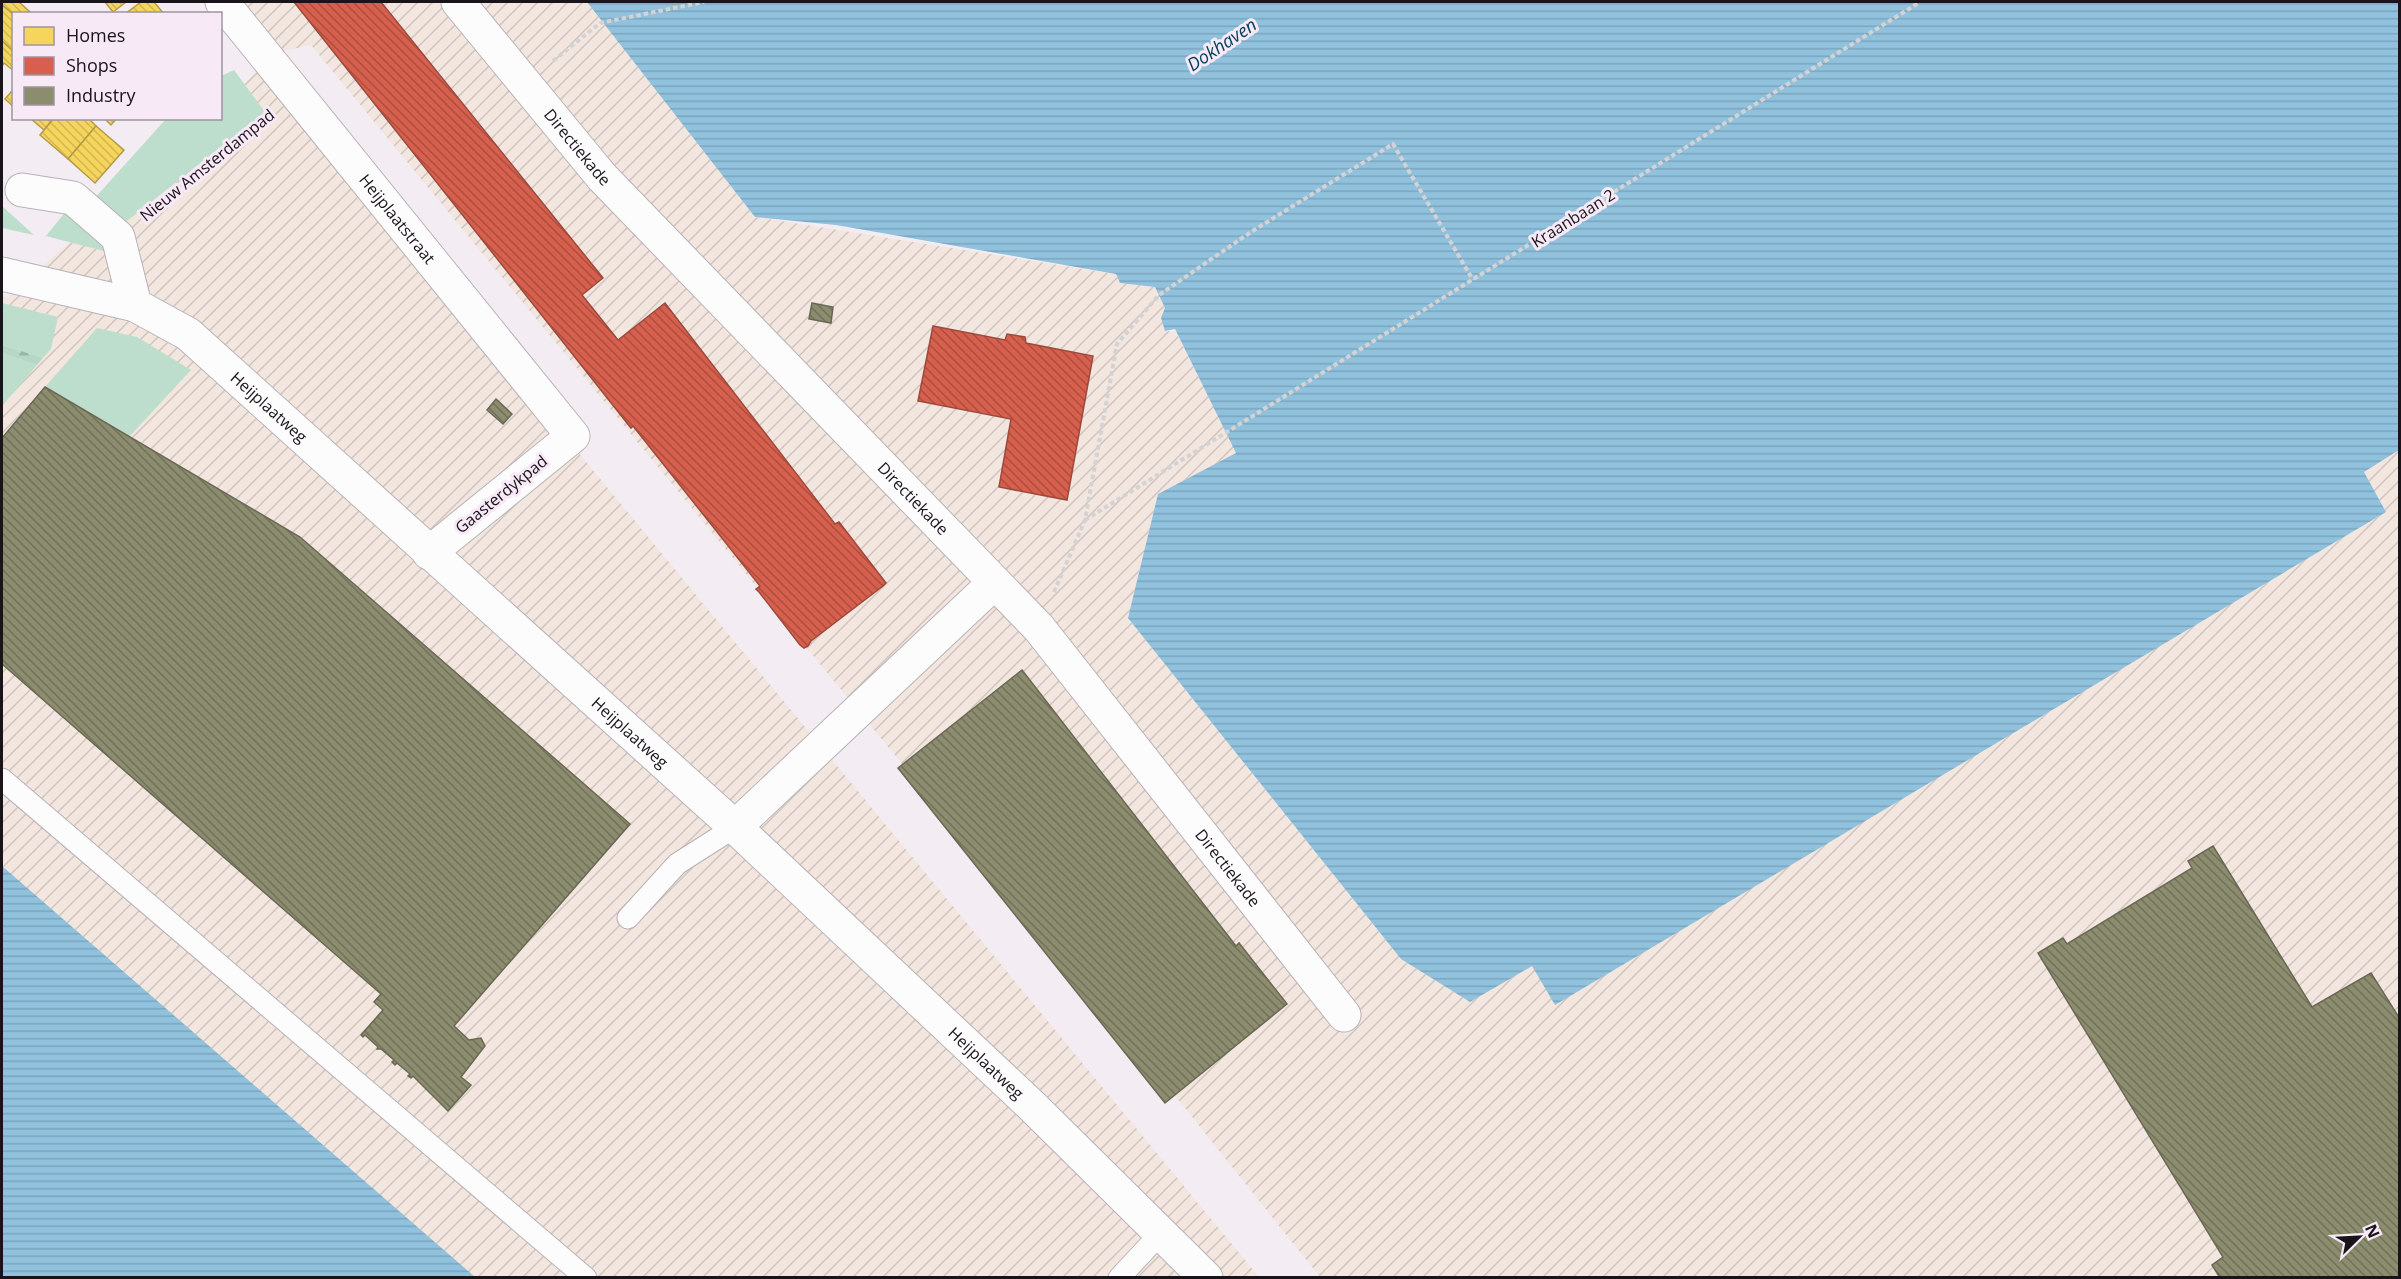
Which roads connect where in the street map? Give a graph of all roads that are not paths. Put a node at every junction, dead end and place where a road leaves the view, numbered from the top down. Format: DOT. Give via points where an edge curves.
graph roads {
  1 [pos="222,2"];
  2 [pos="458,2"];
  3 [pos="22,190"];
  4 [pos="2,274"];
  5 [pos="135,305"];
  6 [pos="573,436"];
  7 [pos="429,553"];
  8 [pos="994,583"];
  9 [pos="2,779"];
  10 [pos="735,827"];
  11 [pos="628,918"];
  12 [pos="1344,1015"];
  13 [pos="1161,1233"];
  14 [pos="586,1278"];
  15 [pos="1119,1278"];
  16 [pos="1206,1278"];
  1 -- 6 [label="street, Heijplaatstraat"];
  2 -- 8 [label="street, Directiekade" via="602,177"];
  3 -- 5 [label="street" via="73,198 118,237"];
  4 -- 5 [label="street, Heijplaatweg"];
  5 -- 7 [label="street, Heijplaatweg" via="188,334"];
  6 -- 7 [label="street, Gaasterdykpad"];
  7 -- 10 [label="street, Heijplaatweg"];
  8 -- 10 [label="street"];
  8 -- 12 [label="street, Directiekade" via="1039,627"];
  9 -- 14 [label="lane"];
  10 -- 11 [label="lane" via="677,864"];
  10 -- 13 [label="street, Heijplaatweg"];
  13 -- 15 [label="lane"];
  13 -- 16 [label="street, Heijplaatweg"];
}
